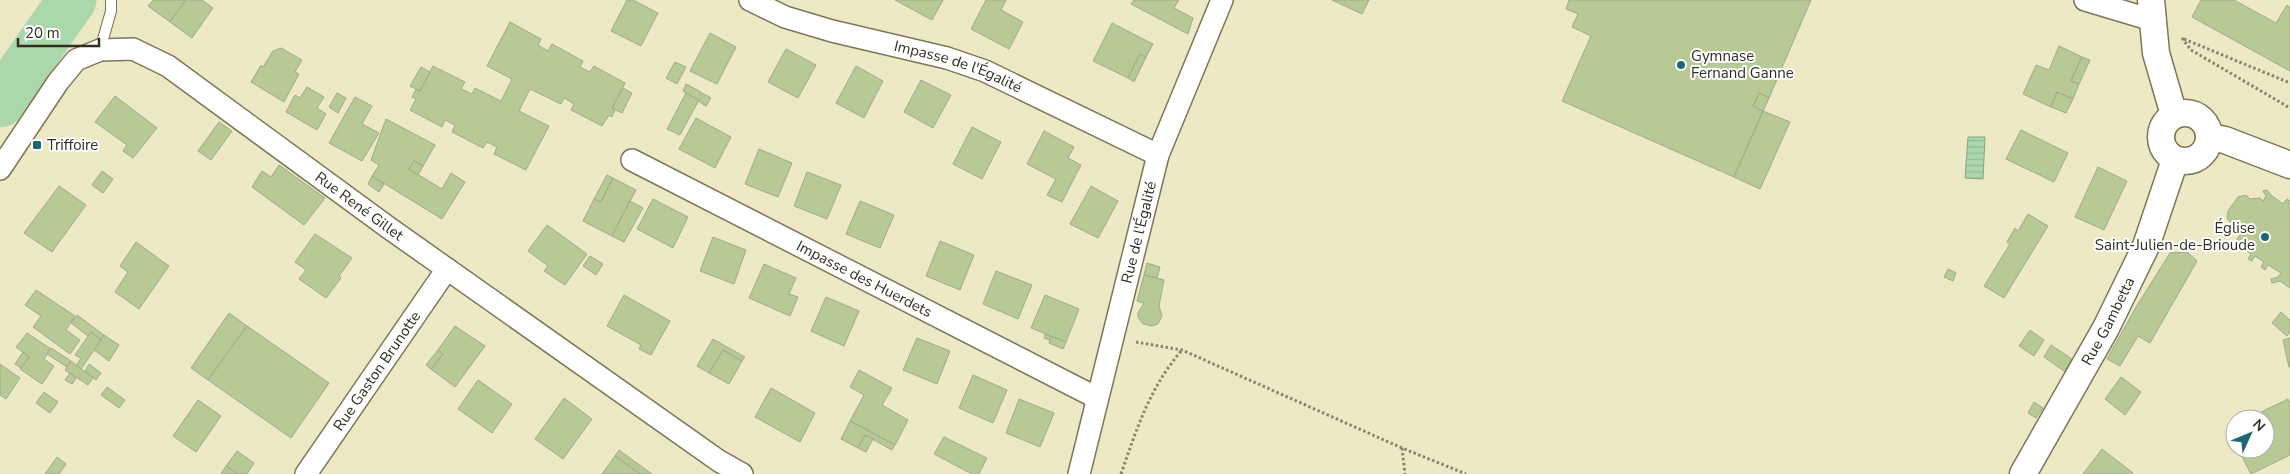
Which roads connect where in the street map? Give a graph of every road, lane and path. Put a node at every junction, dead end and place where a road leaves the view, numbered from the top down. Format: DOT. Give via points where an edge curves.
graph roads {
  1 [pos="111,0"];
  2 [pos="750,0"];
  3 [pos="1222,0"];
  4 [pos="2085,0"];
  5 [pos="2152,10"];
  6 [pos="2182,29"];
  7 [pos="2182,39"];
  8 [pos="100,50"];
  9 [pos="2290,83"];
  10 [pos="2290,108"];
  11 [pos="2174,115"];
  12 [pos="2209,136"];
  13 [pos="1158,155"];
  14 [pos="632,160"];
  15 [pos="2175,160"];
  16 [pos="2290,165"];
  17 [pos="0,169"];
  18 [pos="448,269"];
  19 [pos="1112,339"];
  20 [pos="1182,350"];
  21 [pos="1097,398"];
  22 [pos="1402,448"];
  23 [pos="306,474"];
  24 [pos="742,474"];
  25 [pos="1079,474"];
  26 [pos="1120,474"];
  27 [pos="1405,474"];
  28 [pos="1466,474"];
  29 [pos="2024,474"];
  1 -- 8 [label="lane"];
  2 -- 13 [label="street, Impasse de l'Égalité" via="785,17 947,58 985,71"];
  3 -- 13 [label="street, Rue de l'Égalité"];
  4 -- 5 [label="street"];
  5 -- 11 [label="street" via="2156,53"];
  6 -- 7 [label="path"];
  7 -- 9 [label="path"];
  7 -- 10 [label="path" via="2191,50"];
  8 -- 17 [label="street, Rue René Gillet" via="76,60"];
  8 -- 18 [label="street, Rue René Gillet" via="134,49 168,66"];
  11 -- 12 [label="street" via="2198,116"];
  11 -- 15 [label="street" via="2160,134 2164,149"];
  12 -- 15 [label="street" via="2205,152 2199,157 2192,161"];
  12 -- 16 [label="street"];
  13 -- 19 [label="street, Rue de l'Égalité"];
  14 -- 21 [label="street, Impasse des Huerdets"];
  15 -- 29 [label="street, Rue Gambetta" via="2146,246 2106,328"];
  18 -- 23 [label="street, Rue Gaston Brunotte"];
  18 -- 24 [label="street, Rue René Gillet"];
  19 -- 20 [label="path"];
  19 -- 21 [label="street, Rue de l'Égalité"];
  20 -- 22 [label="path"];
  20 -- 26 [label="path" via="1165,370 1142,411"];
  21 -- 25 [label="street, Rue de l'Égalité"];
  22 -- 27 [label="path"];
  22 -- 28 [label="path"];
}
